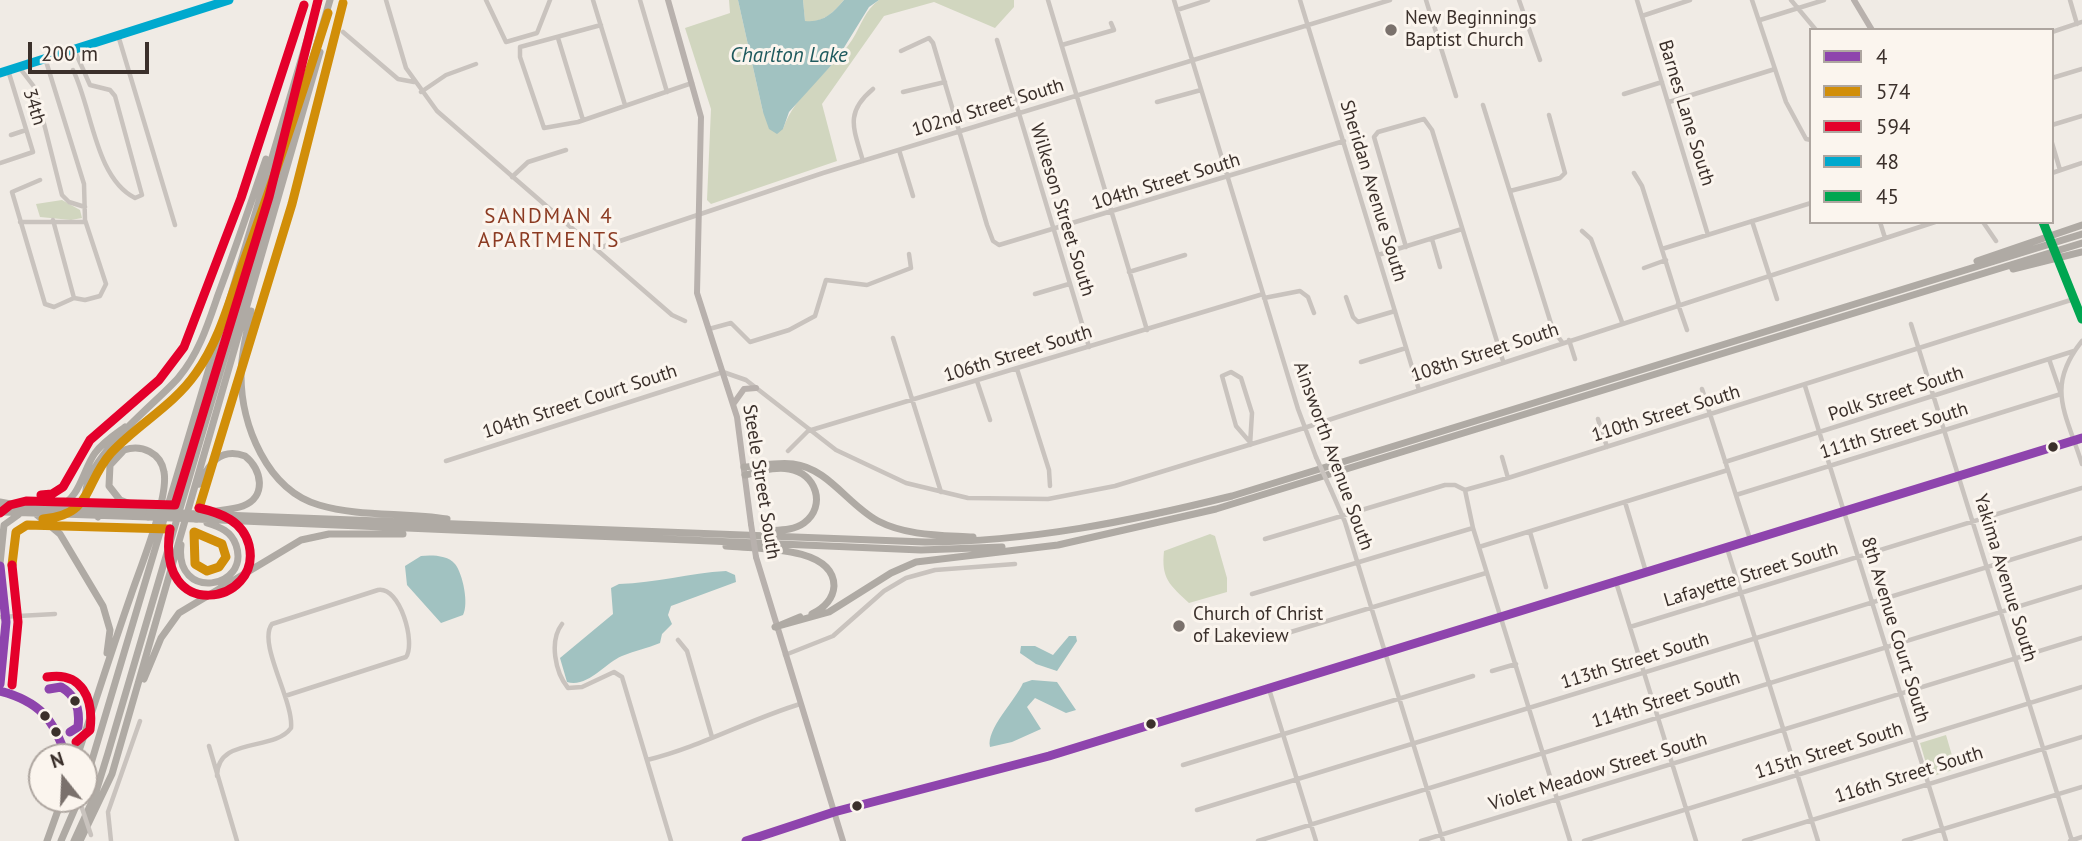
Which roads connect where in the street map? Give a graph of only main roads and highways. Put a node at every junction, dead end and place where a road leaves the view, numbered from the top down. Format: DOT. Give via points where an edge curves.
graph roads {
  1 [pos="229,0"];
  2 [pos="319,0"];
  3 [pos="331,0"];
  4 [pos="668,0"];
  5 [pos="1854,0"];
  6 [pos="1871,28"];
  7 [pos="297,69"];
  8 [pos="0,73"];
  9 [pos="2044,224"];
  10 [pos="2082,225"];
  11 [pos="2048,234"];
  12 [pos="2082,234"];
  13 [pos="2082,243"];
  14 [pos="2082,252"];
  15 [pos="2059,262"];
  16 [pos="259,267"];
  17 [pos="1891,292"];
  18 [pos="1894,302"];
  19 [pos="2082,319"];
  20 [pos="756,388"];
  21 [pos="734,403"];
  22 [pos="154,404"];
  23 [pos="2078,439"];
  24 [pos="745,471"];
  25 [pos="192,497"];
  26 [pos="0,502"];
  27 [pos="54,508"];
  28 [pos="89,509"];
  29 [pos="0,510"];
  30 [pos="26,510"];
  31 [pos="149,513"];
  32 [pos="36,514"];
  33 [pos="197,516"];
  34 [pos="98,517"];
  35 [pos="469,527"];
  36 [pos="182,528"];
  37 [pos="694,536"];
  38 [pos="1096,536"];
  39 [pos="1002,538"];
  40 [pos="0,565"];
  41 [pos="1,582"];
  42 [pos="3,617"];
  43 [pos="775,627"];
  44 [pos="0,684"];
  45 [pos="133,705"];
  46 [pos="85,733"];
  47 [pos="81,743"];
  48 [pos="97,743"];
  49 [pos="834,812"];
  50 [pos="57,813"];
  51 [pos="73,813"];
  52 [pos="47,841"];
  53 [pos="61,841"];
  54 [pos="75,841"];
  55 [pos="80,841"];
  56 [pos="843,841"];
  1 -- 8 [label="main road"];
  2 -- 7 [label="highway"];
  3 -- 16 [label="highway"];
  3 -- 54 [label="highway" via="95,796"];
  4 -- 21 [label="main road, Steele Street South" via="701,125 696,287"];
  5 -- 6 [label="main road"];
  7 -- 22 [label="highway" via="207,327 189,364"];
  7 -- 48 [label="highway"];
  9 -- 11 [label="main road"];
  10 -- 17 [label="highway"];
  12 -- 17 [label="highway"];
  13 -- 18 [label="highway"];
  14 -- 18 [label="highway"];
  15 -- 19 [label="main road"];
  16 -- 25 [label="highway"];
  16 -- 35 [label="highway" via="241,383 261,455 276,480 320,505"];
  17 -- 39 [label="highway" via="1232,496 1108,525"];
  18 -- 38 [label="highway" via="1216,509"];
  20 -- 21 [label="main road" via="744,389"];
  21 -- 24 [label="main road, Steele Street South"];
  22 -- 27 [label="highway" via="102,445 73,497"];
  22 -- 28 [label="highway" via="98,461 85,488"];
  23 -- 49 [label="main road" via="1040,759"];
  24 -- 37 [label="highway" via="785,468 801,472 816,491 813,513 790,529"];
  24 -- 39 [label="highway" via="793,464 810,468 871,517 901,530"];
  24 -- 43 [label="main road, Steele Street South, bridge" via="756,557"];
  25 -- 33 [label="highway" via="207,467 220,456 243,455 258,470 259,488 248,503"];
  25 -- 36 [label="highway"];
  26 -- 30 [label="highway"];
  27 -- 28 [label="highway"];
  27 -- 30 [label="highway"];
  28 -- 31 [label="highway"];
  28 -- 34 [label="highway"];
  29 -- 30 [label="highway"];
  30 -- 32 [label="highway"];
  30 -- 40 [label="highway" via="4,525"];
  31 -- 33 [label="highway, bridge"];
  31 -- 34 [label="highway"];
  31 -- 46 [label="highway" via="120,500 110,488 110,465 124,450 138,447 152,452 162,464 165,480"];
  32 -- 34 [label="highway"];
  32 -- 46 [label="highway" via="60,534 109,622 108,649"];
  33 -- 35 [label="highway"];
  33 -- 36 [label="highway" via="223,529 234,541 237,564 226,578 205,583 186,573 180,559"];
  35 -- 37 [label="highway"];
  35 -- 45 [label="highway" via="421,534 329,534 301,540 179,613 161,638"];
  36 -- 45 [label="highway"];
  37 -- 38 [label="highway" via="922,550"];
  37 -- 39 [label="highway" via="925,542"];
  37 -- 43 [label="highway" via="806,555 825,565 834,586 827,604"];
  38 -- 43 [label="highway" via="916,562 839,607"];
  40 -- 41 [label="main road"];
  41 -- 42 [label="main road"];
  42 -- 44 [label="main road"];
  43 -- 49 [label="main road, Steele Street South"];
  45 -- 55 [label="highway" via="107,788"];
  46 -- 47 [label="highway"];
  49 -- 56 [label="main road, Steele Street South"];
  50 -- 52 [label="highway"];
  51 -- 53 [label="highway"];
}
